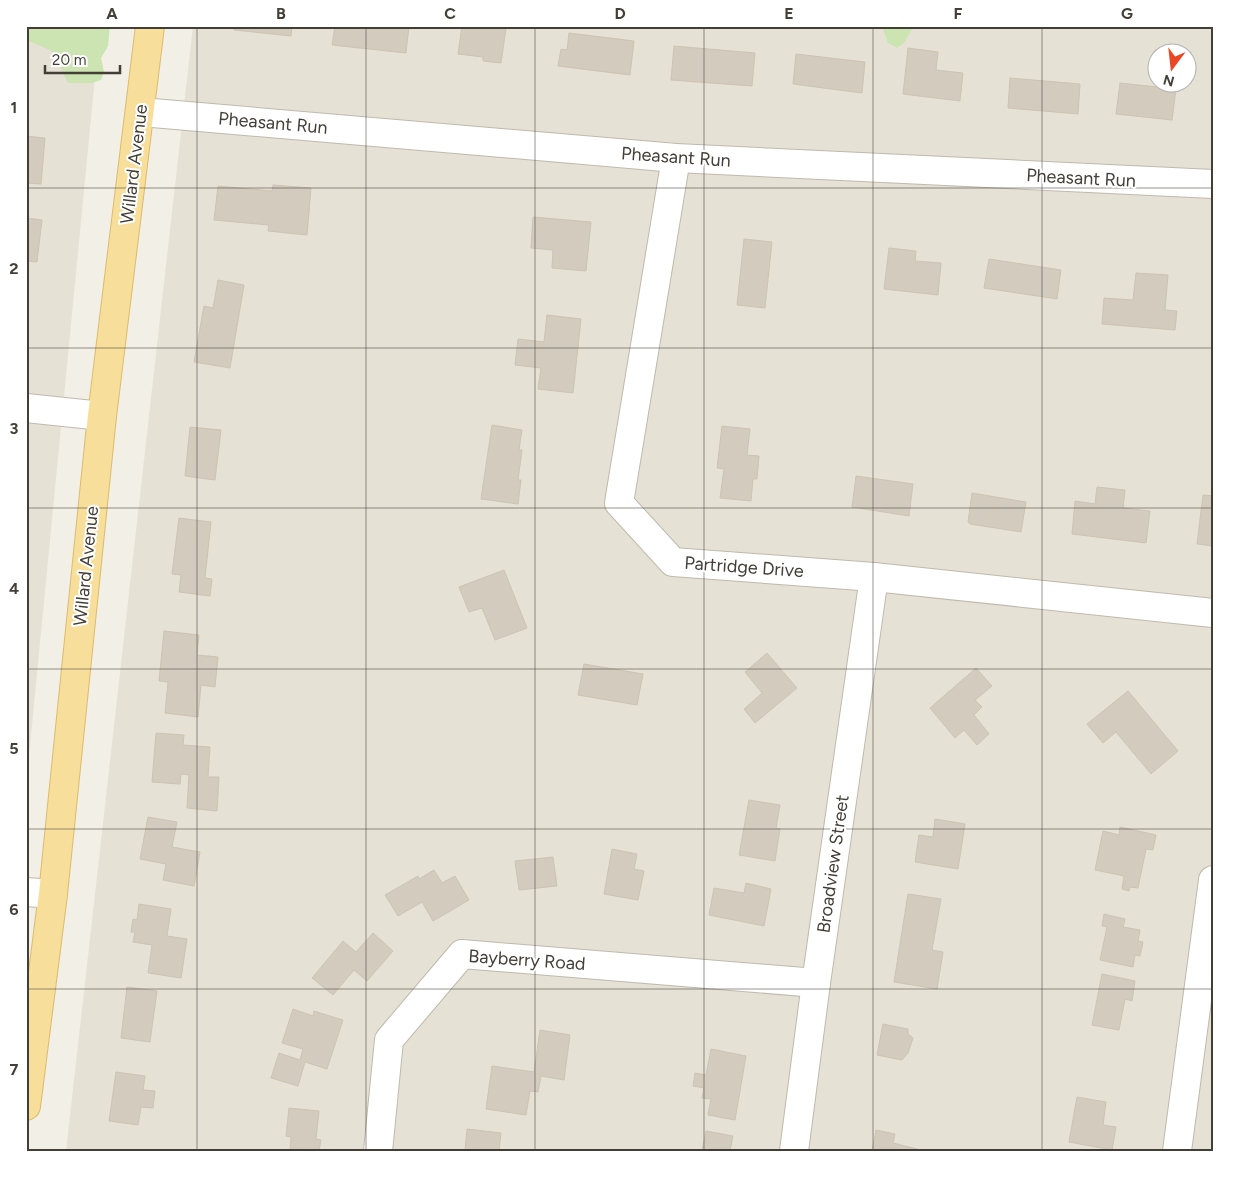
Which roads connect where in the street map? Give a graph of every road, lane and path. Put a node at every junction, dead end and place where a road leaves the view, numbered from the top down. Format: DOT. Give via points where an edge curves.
graph roads {
  1 [pos="150,26"];
  2 [pos="141,112"];
  3 [pos="676,158"];
  4 [pos="1213,184"];
  5 [pos="26,408"];
  6 [pos="102,416"];
  7 [pos="874,577"];
  8 [pos="1213,612"];
  9 [pos="1213,880"];
  10 [pos="40,893"];
  11 [pos="816,982"];
  12 [pos="26,1106"];
  13 [pos="378,1151"];
  14 [pos="794,1151"];
  15 [pos="1177,1151"];
  1 -- 2 [label="main road, Willard Avenue"];
  2 -- 3 [label="street, Pheasant Run"];
  2 -- 6 [label="main road, Willard Avenue"];
  3 -- 4 [label="street, Pheasant Run"];
  3 -- 7 [label="street, Partridge Drive" via="619,503 672,562"];
  5 -- 6 [label="street"];
  6 -- 10 [label="main road, Willard Avenue"];
  7 -- 8 [label="street, Partridge Drive"];
  7 -- 11 [label="street, Broadview Street"];
  9 -- 15 [label="street"];
  10 -- 12 [label="main road, Willard Avenue"];
  11 -- 13 [label="street, Bayberry Road" via="462,954 389,1040"];
  11 -- 14 [label="street, Broadview Street"];
}
